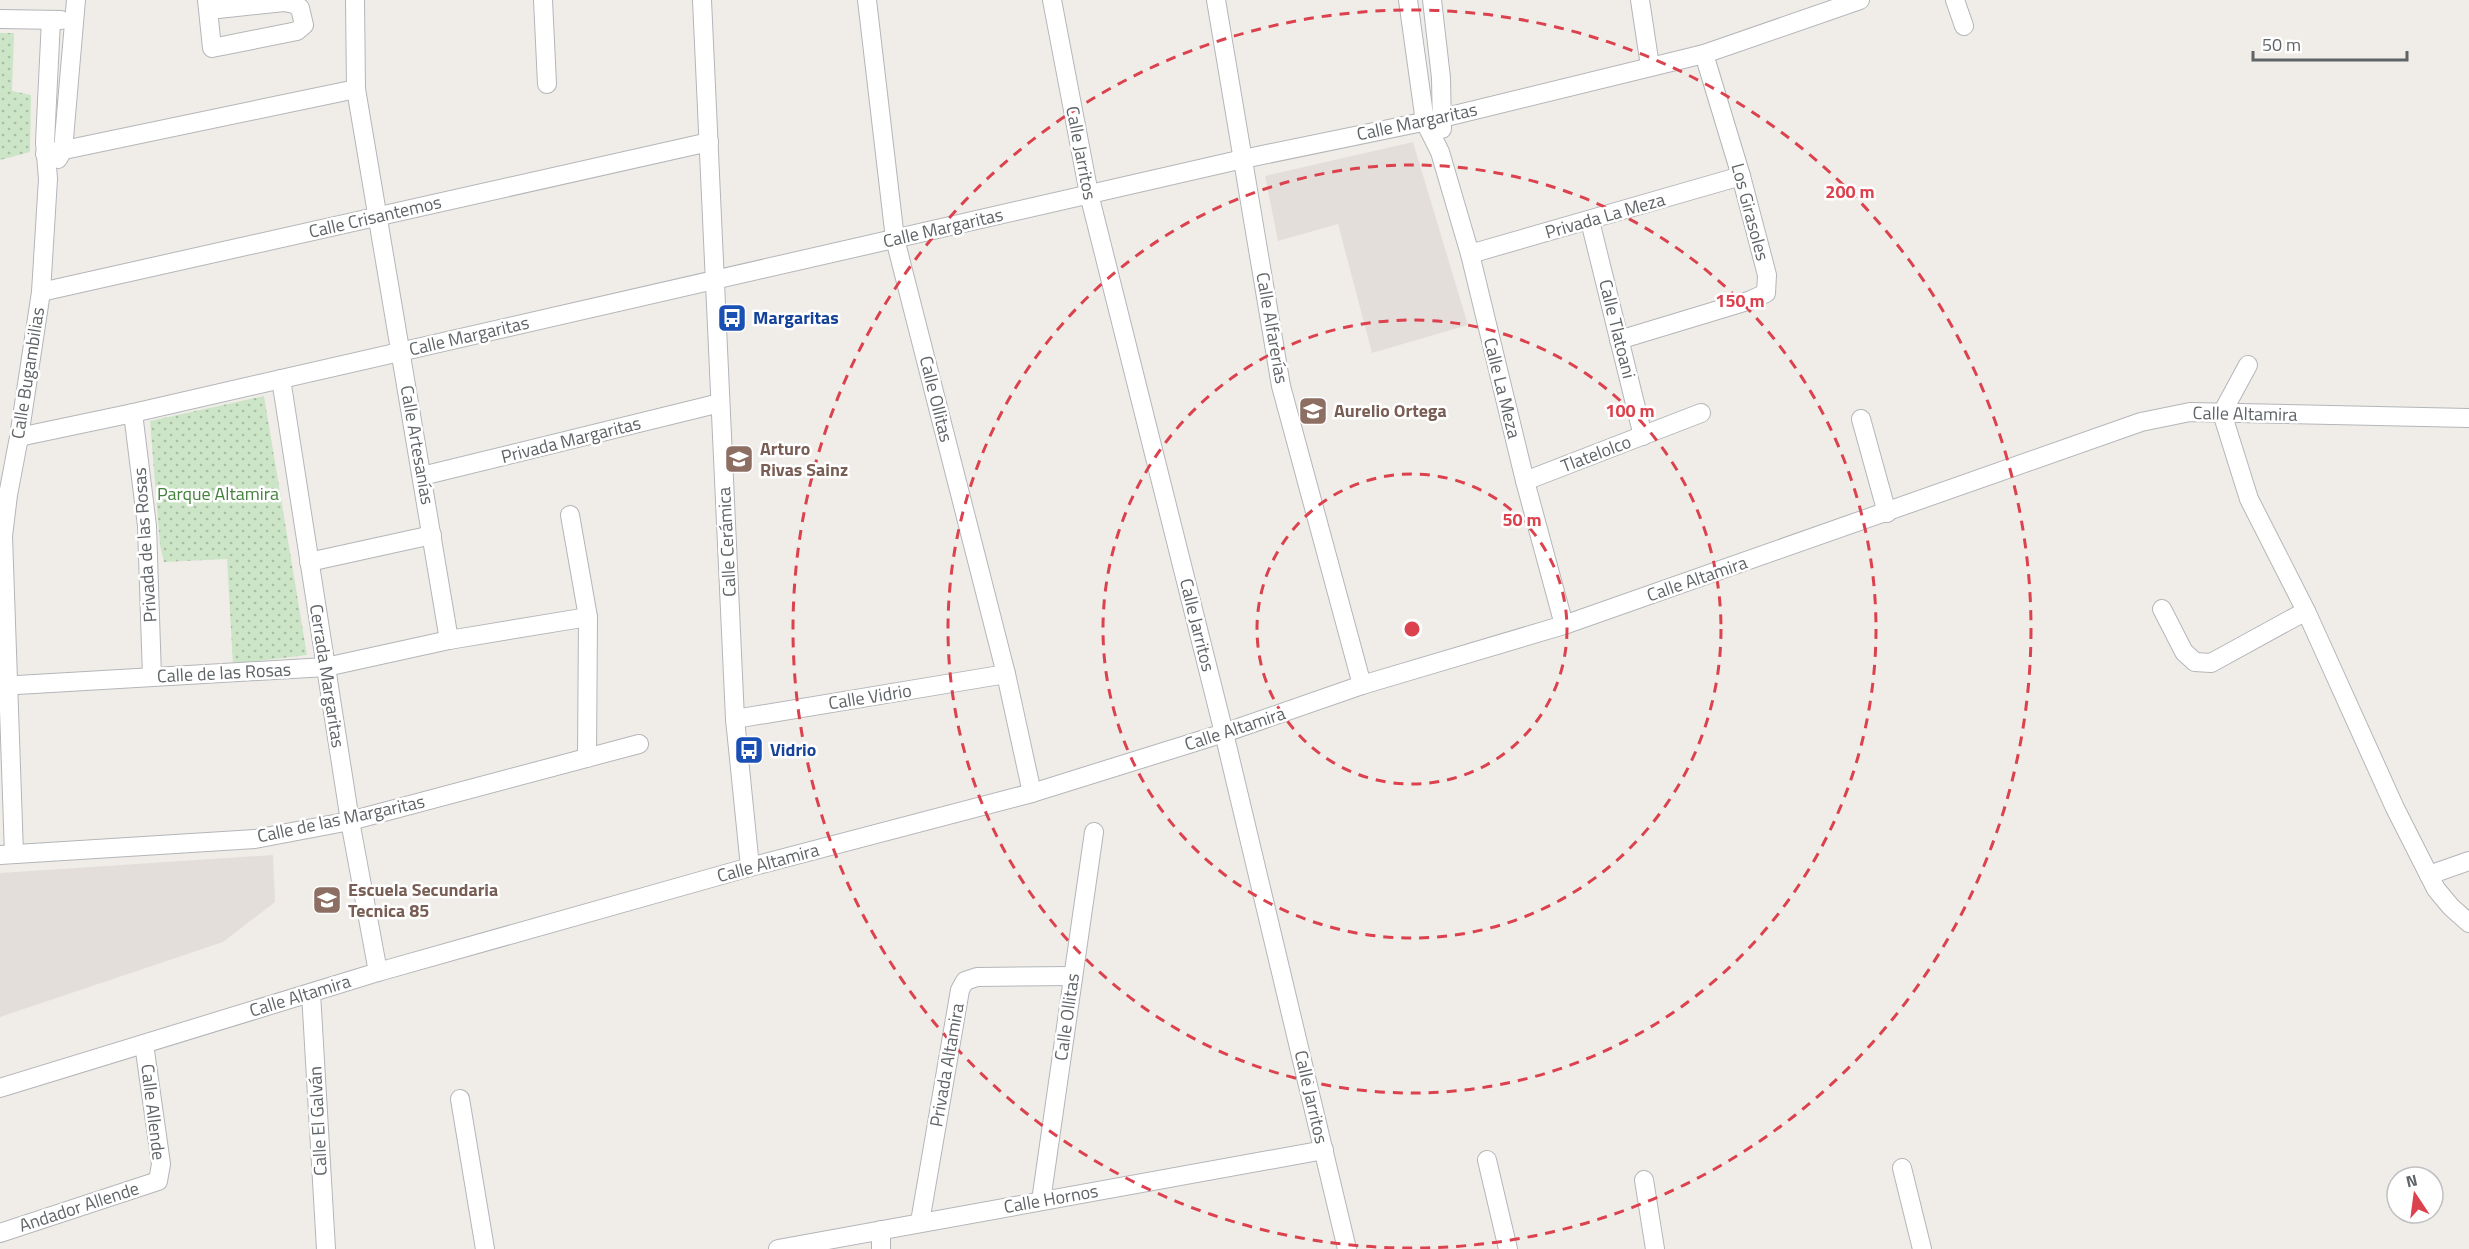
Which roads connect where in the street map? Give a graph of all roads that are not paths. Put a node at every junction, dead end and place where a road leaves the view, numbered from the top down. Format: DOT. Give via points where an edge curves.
graph roads {
  1 [pos="76,0"];
  2 [pos="355,0"];
  3 [pos="543,0"];
  4 [pos="702,0"];
  5 [pos="867,0"];
  6 [pos="1052,0"];
  7 [pos="1216,0"];
  8 [pos="1408,0"];
  9 [pos="1432,0"];
  10 [pos="1640,0"];
  11 [pos="1860,0"];
  12 [pos="1955,0"];
  13 [pos="208,5"];
  14 [pos="1817,7"];
  15 [pos="0,19"];
  16 [pos="51,20"];
  17 [pos="76,20"];
  18 [pos="1964,26"];
  19 [pos="1704,54"];
  20 [pos="1650,66"];
  21 [pos="547,84"];
  22 [pos="356,89"];
  23 [pos="1434,120"];
  24 [pos="709,142"];
  25 [pos="54,152"];
  26 [pos="1243,159"];
  27 [pos="1741,176"];
  28 [pos="1089,194"];
  29 [pos="378,217"];
  30 [pos="1590,221"];
  31 [pos="895,239"];
  32 [pos="1470,254"];
  33 [pos="715,280"];
  34 [pos="41,292"];
  35 [pos="1619,340"];
  36 [pos="401,352"];
  37 [pos="2248,365"];
  38 [pos="281,379"];
  39 [pos="720,403"];
  40 [pos="133,413"];
  41 [pos="1701,413"];
  42 [pos="2222,413"];
  43 [pos="2469,418"];
  44 [pos="1862,419"];
  45 [pos="19,436"];
  46 [pos="1643,436"];
  47 [pos="422,476"];
  48 [pos="1525,481"];
  49 [pos="1887,513"];
  50 [pos="570,515"];
  51 [pos="432,535"];
  52 [pos="309,562"];
  53 [pos="2163,609"];
  54 [pos="2306,611"];
  55 [pos="588,617"];
  56 [pos="1564,625"];
  57 [pos="449,640"];
  58 [pos="326,667"];
  59 [pos="1006,674"];
  60 [pos="152,677"];
  61 [pos="4,686"];
  62 [pos="1362,686"];
  63 [pos="735,719"];
  64 [pos="1224,733"];
  65 [pos="639,744"];
  66 [pos="587,758"];
  67 [pos="1032,793"];
  68 [pos="350,821"];
  69 [pos="1094,832"];
  70 [pos="7,854"];
  71 [pos="2469,861"];
  72 [pos="750,867"];
  73 [pos="2429,875"];
  74 [pos="2469,923"];
  75 [pos="378,972"];
  76 [pos="1073,976"];
  77 [pos="311,993"];
  78 [pos="144,1044"];
  79 [pos="0,1089"];
  80 [pos="460,1099"];
  81 [pos="1324,1150"];
  82 [pos="1487,1161"];
  83 [pos="1902,1168"];
  84 [pos="1644,1180"];
  85 [pos="158,1181"];
  86 [pos="1041,1201"];
  87 [pos="920,1222"];
  88 [pos="881,1230"];
  89 [pos="0,1233"];
  90 [pos="326,1249"];
  91 [pos="485,1249"];
  92 [pos="778,1249"];
  93 [pos="881,1249"];
  94 [pos="1347,1249"];
  95 [pos="1508,1249"];
  96 [pos="1654,1249"];
  97 [pos="1922,1249"];
  1 -- 17 [label="street"];
  2 -- 22 [label="street, Calle Artesanías"];
  3 -- 21 [label="street"];
  4 -- 24 [label="street, Calle Cerámica"];
  5 -- 31 [label="street, Calle Ollitas"];
  6 -- 28 [label="street, Calle Jarritos"];
  7 -- 26 [label="street, Calle Alfarerías"];
  8 -- 23 [label="street, Calle La Meza"];
  9 -- 23 [label="street, Calle La Meza" via="1441,78"];
  10 -- 20 [label="street"];
  11 -- 14 [label="street, Calle Margaritas"];
  12 -- 18 [label="street"];
  13 -- 13 [label="street" via="212,48 297,31 304,25 300,8 294,4"];
  14 -- 19 [label="street, Calle Margaritas"];
  15 -- 16 [label="street"];
  16 -- 17 [label="street"];
  16 -- 25 [label="street"];
  17 -- 25 [label="street"];
  19 -- 20 [label="street, Calle Margaritas"];
  19 -- 27 [label="street, Los Girasoles"];
  20 -- 23 [label="street, Calle Margaritas"];
  22 -- 25 [label="street"];
  22 -- 29 [label="street, Calle Artesanías"];
  23 -- 26 [label="street, Calle Margaritas"];
  23 -- 32 [label="street, Calle La Meza"];
  24 -- 29 [label="street, Calle Crisantemos"];
  24 -- 33 [label="street, Calle Cerámica"];
  25 -- 34 [label="street, Calle Bugambilias" via="48,179"];
  26 -- 28 [label="street, Calle Margaritas"];
  26 -- 62 [label="street, Calle Alfarerías" via="1281,386"];
  27 -- 30 [label="street, Privada La Meza"];
  27 -- 35 [label="street, Los Girasoles" via="1767,275 1766,293"];
  28 -- 31 [label="street, Calle Margaritas"];
  28 -- 64 [label="street, Calle Jarritos"];
  29 -- 34 [label="street, Calle Crisantemos"];
  29 -- 36 [label="street, Calle Artesanías"];
  30 -- 32 [label="street, Privada La Meza"];
  30 -- 35 [label="street, Calle Tlatoani"];
  31 -- 33 [label="street, Calle Margaritas"];
  31 -- 59 [label="street, Calle Ollitas"];
  32 -- 48 [label="street, Calle La Meza"];
  33 -- 36 [label="street, Calle Margaritas"];
  33 -- 39 [label="street, Calle Cerámica"];
  34 -- 45 [label="street, Calle Bugambilias"];
  35 -- 46 [label="street, Calle Tlatoani"];
  36 -- 38 [label="street, Calle Margaritas"];
  36 -- 47 [label="street, Calle Artesanías"];
  37 -- 42 [label="street"];
  38 -- 40 [label="street, Calle Margaritas"];
  38 -- 52 [label="street, Cerrada Margaritas"];
  39 -- 47 [label="street, Privada Margaritas"];
  39 -- 63 [label="street, Calle Cerámica"];
  40 -- 45 [label="street, Calle Margaritas"];
  40 -- 60 [label="street, Privada de las Rosas" via="147,526"];
  41 -- 46 [label="street, Tlatelolco"];
  42 -- 43 [label="street, Calle Altamira"];
  42 -- 49 [label="street, Calle Altamira" via="2190,412 2141,422"];
  42 -- 54 [label="street" via="2248,499"];
  44 -- 49 [label="street"];
  45 -- 61 [label="street, Calle Bugambilias" via="3,536"];
  46 -- 48 [label="street, Tlatelolco"];
  47 -- 51 [label="street, Calle Artesanías"];
  48 -- 56 [label="street, Calle La Meza"];
  49 -- 56 [label="street, Calle Altamira"];
  50 -- 55 [label="street"];
  51 -- 52 [label="street"];
  51 -- 57 [label="street, Calle Artesanías"];
  52 -- 58 [label="street, Cerrada Margaritas"];
  53 -- 54 [label="street" via="2184,652 2194,662 2211,663"];
  54 -- 73 [label="street"];
  55 -- 57 [label="street, Calle de las Rosas"];
  55 -- 66 [label="street"];
  56 -- 62 [label="street, Calle Altamira"];
  57 -- 58 [label="street, Calle de las Rosas"];
  58 -- 60 [label="street, Calle de las Rosas"];
  58 -- 68 [label="street, Cerrada Margaritas"];
  59 -- 63 [label="street, Calle Vidrio"];
  59 -- 67 [label="street, Calle Ollitas"];
  60 -- 61 [label="street, Calle de las Rosas"];
  61 -- 70 [label="street, Calle Bugambilias"];
  62 -- 64 [label="street, Calle Altamira"];
  63 -- 72 [label="street, Calle Cerámica"];
  64 -- 67 [label="street, Calle Altamira"];
  64 -- 81 [label="street, Calle Jarritos"];
  65 -- 66 [label="street, Calle de las Margaritas"];
  66 -- 68 [label="street, Calle de las Margaritas"];
  67 -- 72 [label="street, Calle Altamira"];
  68 -- 70 [label="street, Calle de las Margaritas" via="255,839"];
  68 -- 75 [label="street, Cerrada Margaritas"];
  69 -- 76 [label="street, Calle Ollitas"];
  71 -- 73 [label="street"];
  72 -- 75 [label="street, Calle Altamira"];
  73 -- 74 [label="street" via="2436,889"];
  75 -- 77 [label="street, Calle Altamira"];
  76 -- 86 [label="street, Calle Ollitas"];
  76 -- 87 [label="street, Privada Altamira" via="977,977 965,981 960,990"];
  77 -- 78 [label="street, Calle Altamira"];
  77 -- 90 [label="street, Calle El Galván"];
  78 -- 79 [label="street, Calle Altamira"];
  78 -- 85 [label="street, Calle Allende" via="161,1164"];
  80 -- 91 [label="street"];
  81 -- 86 [label="street, Calle Hornos"];
  81 -- 94 [label="street, Calle Jarritos"];
  82 -- 95 [label="street"];
  83 -- 97 [label="street"];
  84 -- 96 [label="street"];
  85 -- 89 [label="street, Andador Allende"];
  86 -- 87 [label="street, Calle Hornos"];
  87 -- 88 [label="street, Calle Hornos"];
  88 -- 92 [label="street, Calle Hornos"];
  88 -- 93 [label="street"];
}
